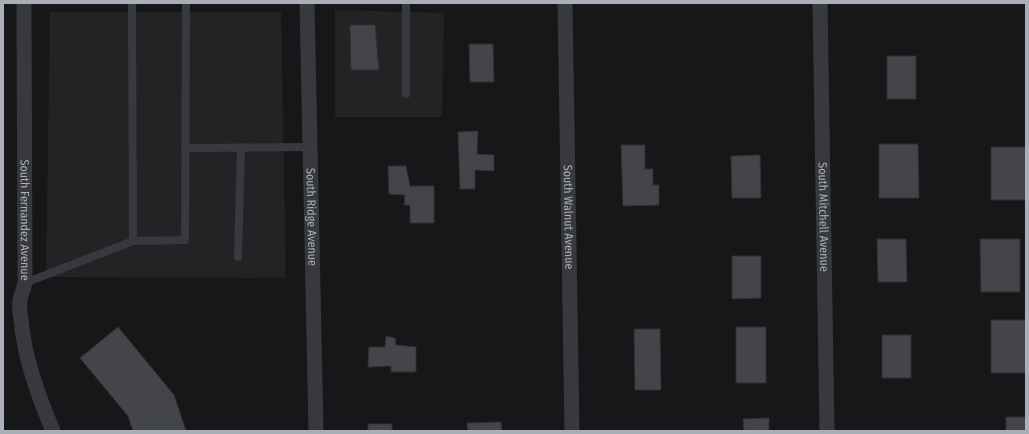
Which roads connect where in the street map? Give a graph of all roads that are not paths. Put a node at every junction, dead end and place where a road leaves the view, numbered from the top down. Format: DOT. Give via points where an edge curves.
graph roads {
  1 [pos="24,3"];
  2 [pos="132,3"];
  3 [pos="186,3"];
  4 [pos="307,3"];
  5 [pos="406,3"];
  6 [pos="564,3"];
  7 [pos="820,3"];
  8 [pos="406,94"];
  9 [pos="240,147"];
  10 [pos="310,147"];
  11 [pos="185,148"];
  12 [pos="133,241"];
  13 [pos="238,257"];
  14 [pos="25,283"];
  15 [pos="53,431"];
  16 [pos="316,431"];
  17 [pos="572,431"];
  18 [pos="828,431"];
  1 -- 14 [label="street, South Fernandez Avenue"];
  2 -- 12 [label="lane"];
  3 -- 11 [label="lane"];
  4 -- 10 [label="street, South Ridge Avenue"];
  5 -- 8 [label="lane"];
  6 -- 17 [label="street, South Walnut Avenue"];
  7 -- 18 [label="street, South Mitchell Avenue"];
  9 -- 10 [label="lane"];
  9 -- 11 [label="lane"];
  9 -- 13 [label="lane"];
  10 -- 16 [label="street, South Ridge Avenue"];
  11 -- 12 [label="lane" via="185,240"];
  12 -- 14 [label="lane"];
  14 -- 15 [label="street, South Fernandez Avenue" via="20,299 22,334 40,399"];
}
